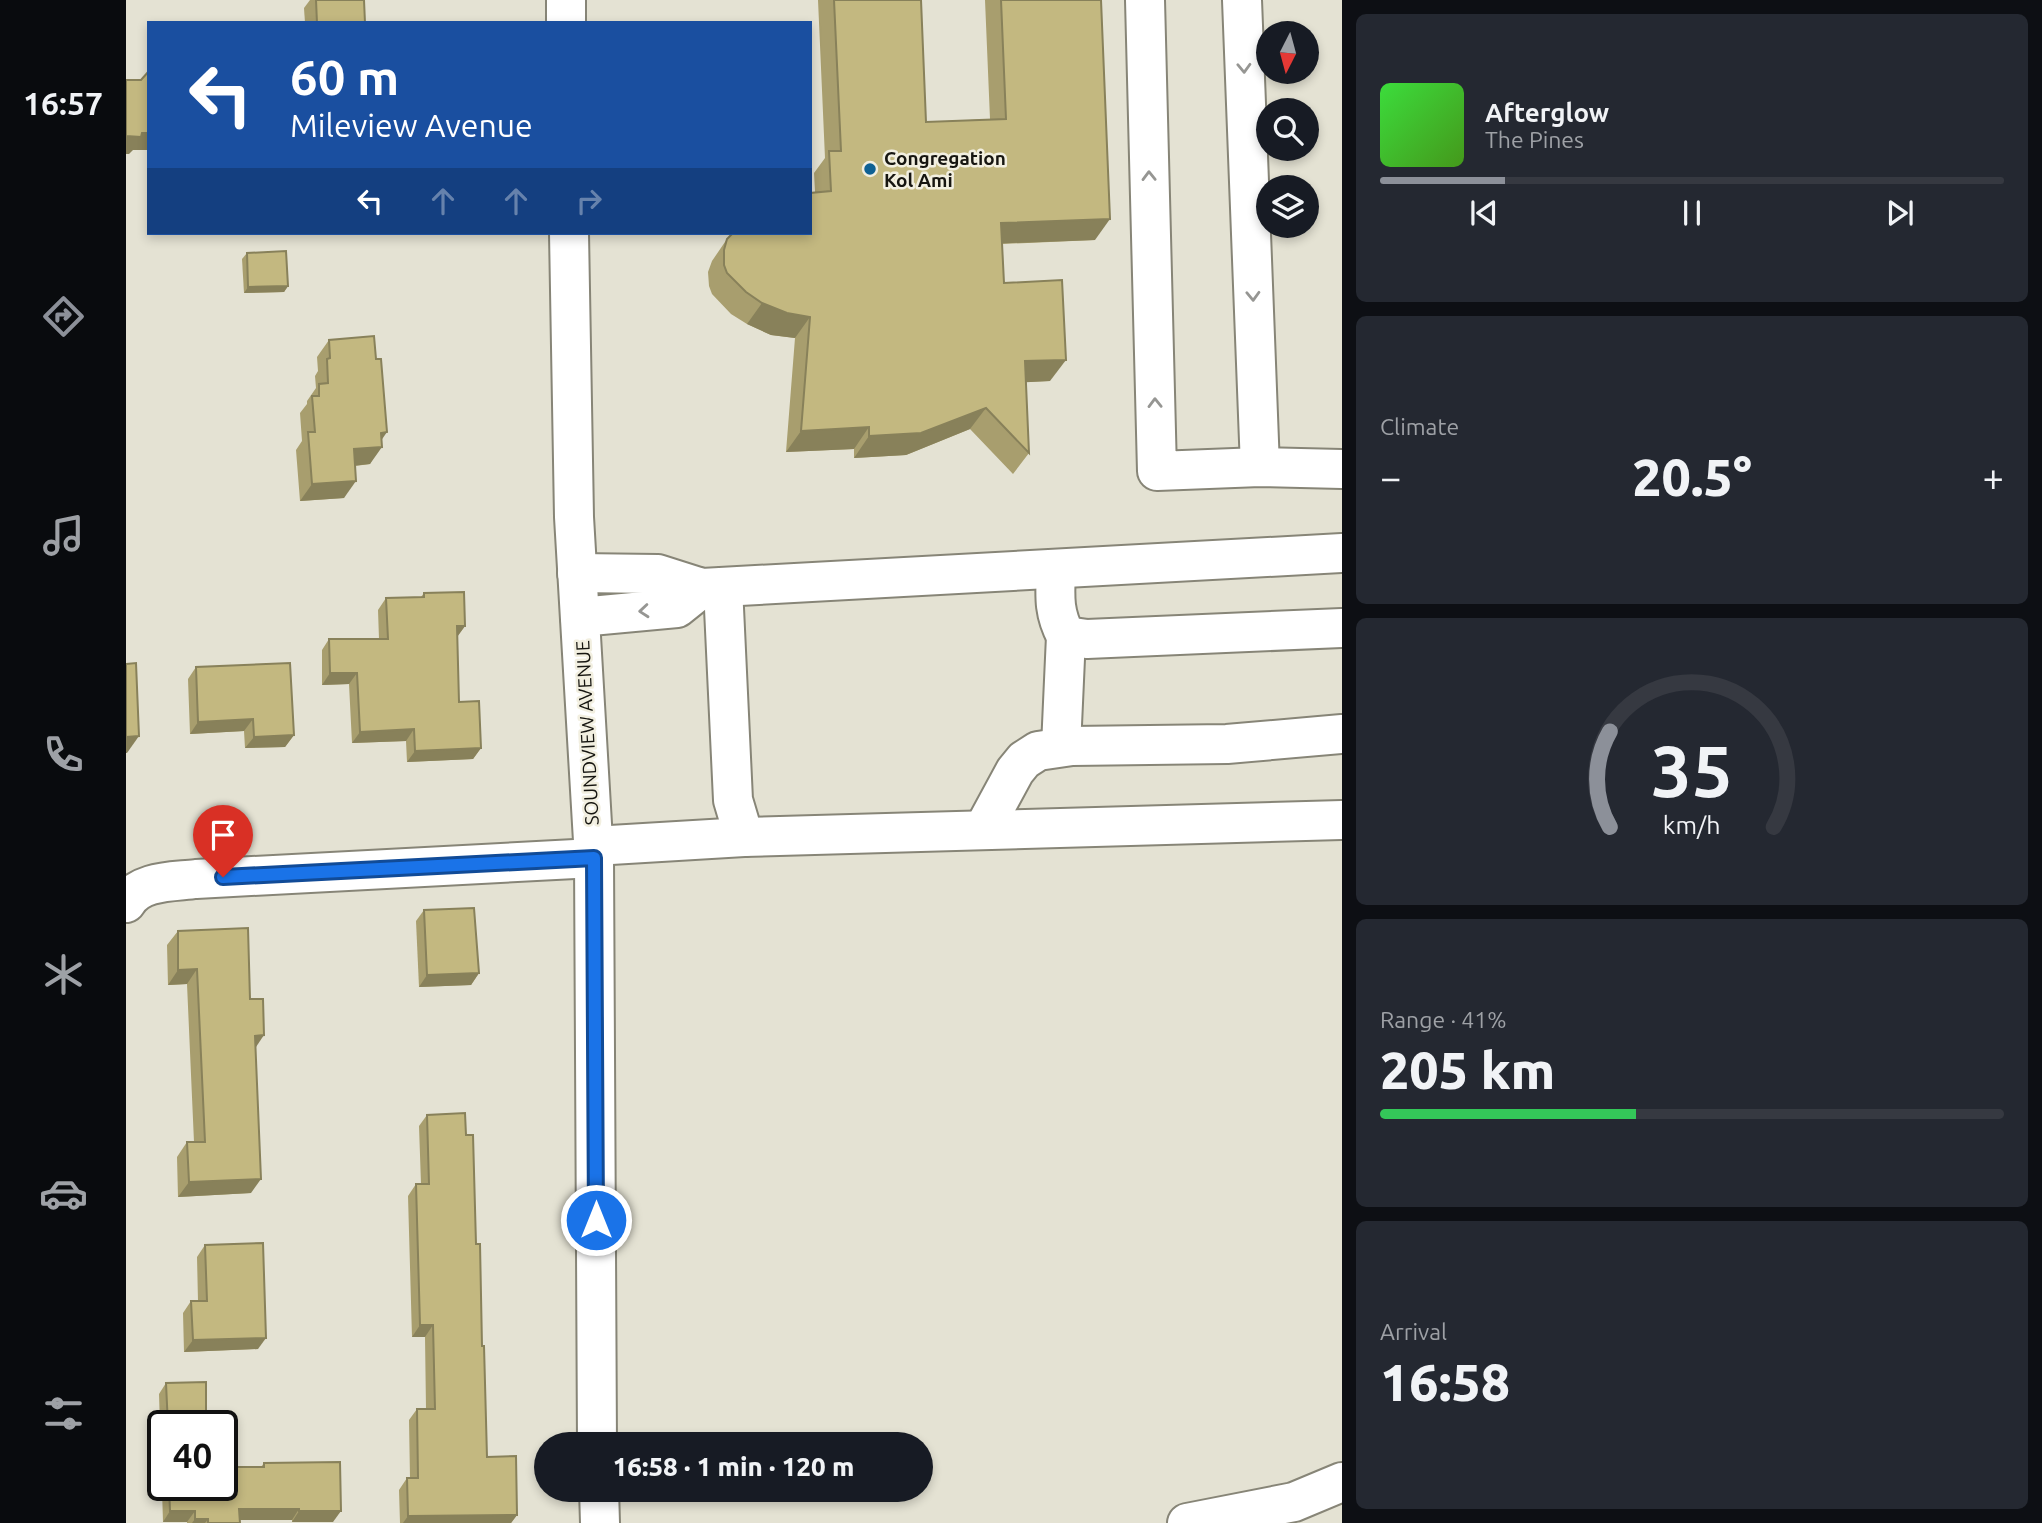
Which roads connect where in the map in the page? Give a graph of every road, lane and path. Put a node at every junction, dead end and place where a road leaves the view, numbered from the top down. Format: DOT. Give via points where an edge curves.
graph roads {
  1 [pos="1145,0"];
  2 [pos="1242,0"];
  3 [pos="569,235"];
  4 [pos="1260,467"];
  5 [pos="1342,469"];
  6 [pos="1342,553"];
  7 [pos="1056,569"];
  8 [pos="577,573"];
  9 [pos="712,587"];
  10 [pos="580,617"];
  11 [pos="1342,628"];
  12 [pos="1066,636"];
  13 [pos="1342,734"];
  14 [pos="1061,747"];
  15 [pos="1342,820"];
  16 [pos="983,830"];
  17 [pos="744,837"];
  18 [pos="594,852"];
  19 [pos="126,904"];
  20 [pos="597,1432"];
  21 [pos="1342,1482"];
  22 [pos="599,1502"];
  23 [pos="600,1523"];
  24 [pos="1187,1523"];
  4 -- 1 [label="street, one-way" via="1157,471"];
  2 -- 4 [label="street, one-way"];
  3 -- 8 [label="street, SOUNDVIEW AVENUE"];
  4 -- 5 [label="street"];
  6 -- 7 [label="street"];
  7 -- 9 [label="street"];
  7 -- 12 [label="street" via="1054,602"];
  8 -- 9 [label="street" via="658,574"];
  8 -- 10 [label="street, SOUNDVIEW AVENUE"];
  9 -- 10 [label="street, one-way" via="677,608"];
  9 -- 17 [label="street" via="733,800"];
  10 -- 18 [label="street, SOUNDVIEW AVENUE"];
  11 -- 12 [label="street" via="1087,639"];
  12 -- 14 [label="street"];
  13 -- 14 [label="street" via="1227,744"];
  14 -- 16 [label="street" via="1038,751 1024,760"];
  15 -- 16 [label="street"];
  16 -- 17 [label="street"];
  17 -- 18 [label="street"];
  18 -- 19 [label="street" via="196,878 145,886"];
  18 -- 20 [label="street, SOUNDVIEW AVENUE"];
  21 -- 24 [label="street" via="1294,1502"];
  22 -- 23 [label="street"];
}
